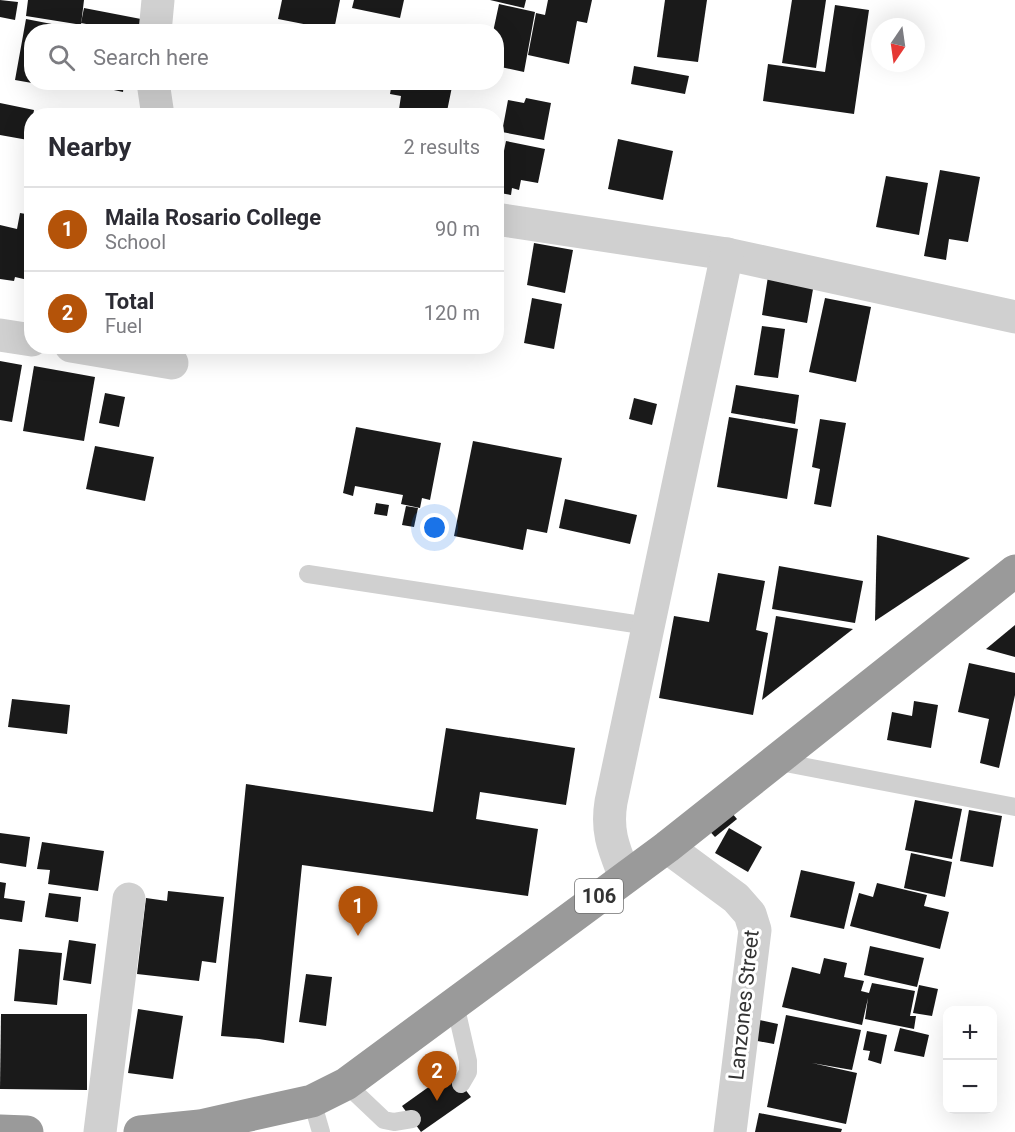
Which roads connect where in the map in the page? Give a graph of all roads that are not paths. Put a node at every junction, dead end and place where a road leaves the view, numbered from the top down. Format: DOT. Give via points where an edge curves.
graph roads {
  1 [pos="158,0"];
  2 [pos="156,24"];
  3 [pos="154,90"];
  4 [pos="157,108"];
  5 [pos="504,220"];
  6 [pos="727,254"];
  7 [pos="1015,317"];
  8 [pos="0,335"];
  9 [pos="24,339"];
  10 [pos="119,354"];
  11 [pos="172,363"];
  12 [pos="1015,571"];
  13 [pos="308,574"];
  14 [pos="648,626"];
  15 [pos="775,761"];
  16 [pos="1015,807"];
  17 [pos="667,847"];
  18 [pos="625,877"];
  19 [pos="129,899"];
  20 [pos="455,1004"];
  21 [pos="346,1084"];
  22 [pos="461,1084"];
  23 [pos="312,1101"];
  24 [pos="412,1119"];
  25 [pos="0,1131"];
  26 [pos="27,1132"];
  27 [pos="100,1132"];
  28 [pos="140,1132"];
  29 [pos="321,1132"];
  30 [pos="730,1132"];
  1 -- 2 [label="street"];
  3 -- 4 [label="street"];
  5 -- 6 [label="street"];
  6 -- 7 [label="street"];
  6 -- 14 [label="street"];
  8 -- 9 [label="street"];
  10 -- 11 [label="street"];
  12 -- 15 [label="highway, 106"];
  13 -- 14 [label="lane"];
  14 -- 18 [label="street" via="609,816 610,839"];
  15 -- 16 [label="lane"];
  15 -- 17 [label="highway, 106"];
  17 -- 18 [label="highway, 106"];
  17 -- 30 [label="street, Lanzones Street" via="736,898 750,914 755,930"];
  18 -- 20 [label="highway, 106"];
  19 -- 27 [label="street"];
  20 -- 21 [label="highway, 106"];
  20 -- 22 [label="lane" via="468,1061 468,1072"];
  21 -- 23 [label="highway, 106"];
  21 -- 24 [label="lane" via="384,1120"];
  23 -- 28 [label="highway, 106" via="200,1126"];
  23 -- 29 [label="lane"];
  25 -- 26 [label="highway"];
}
